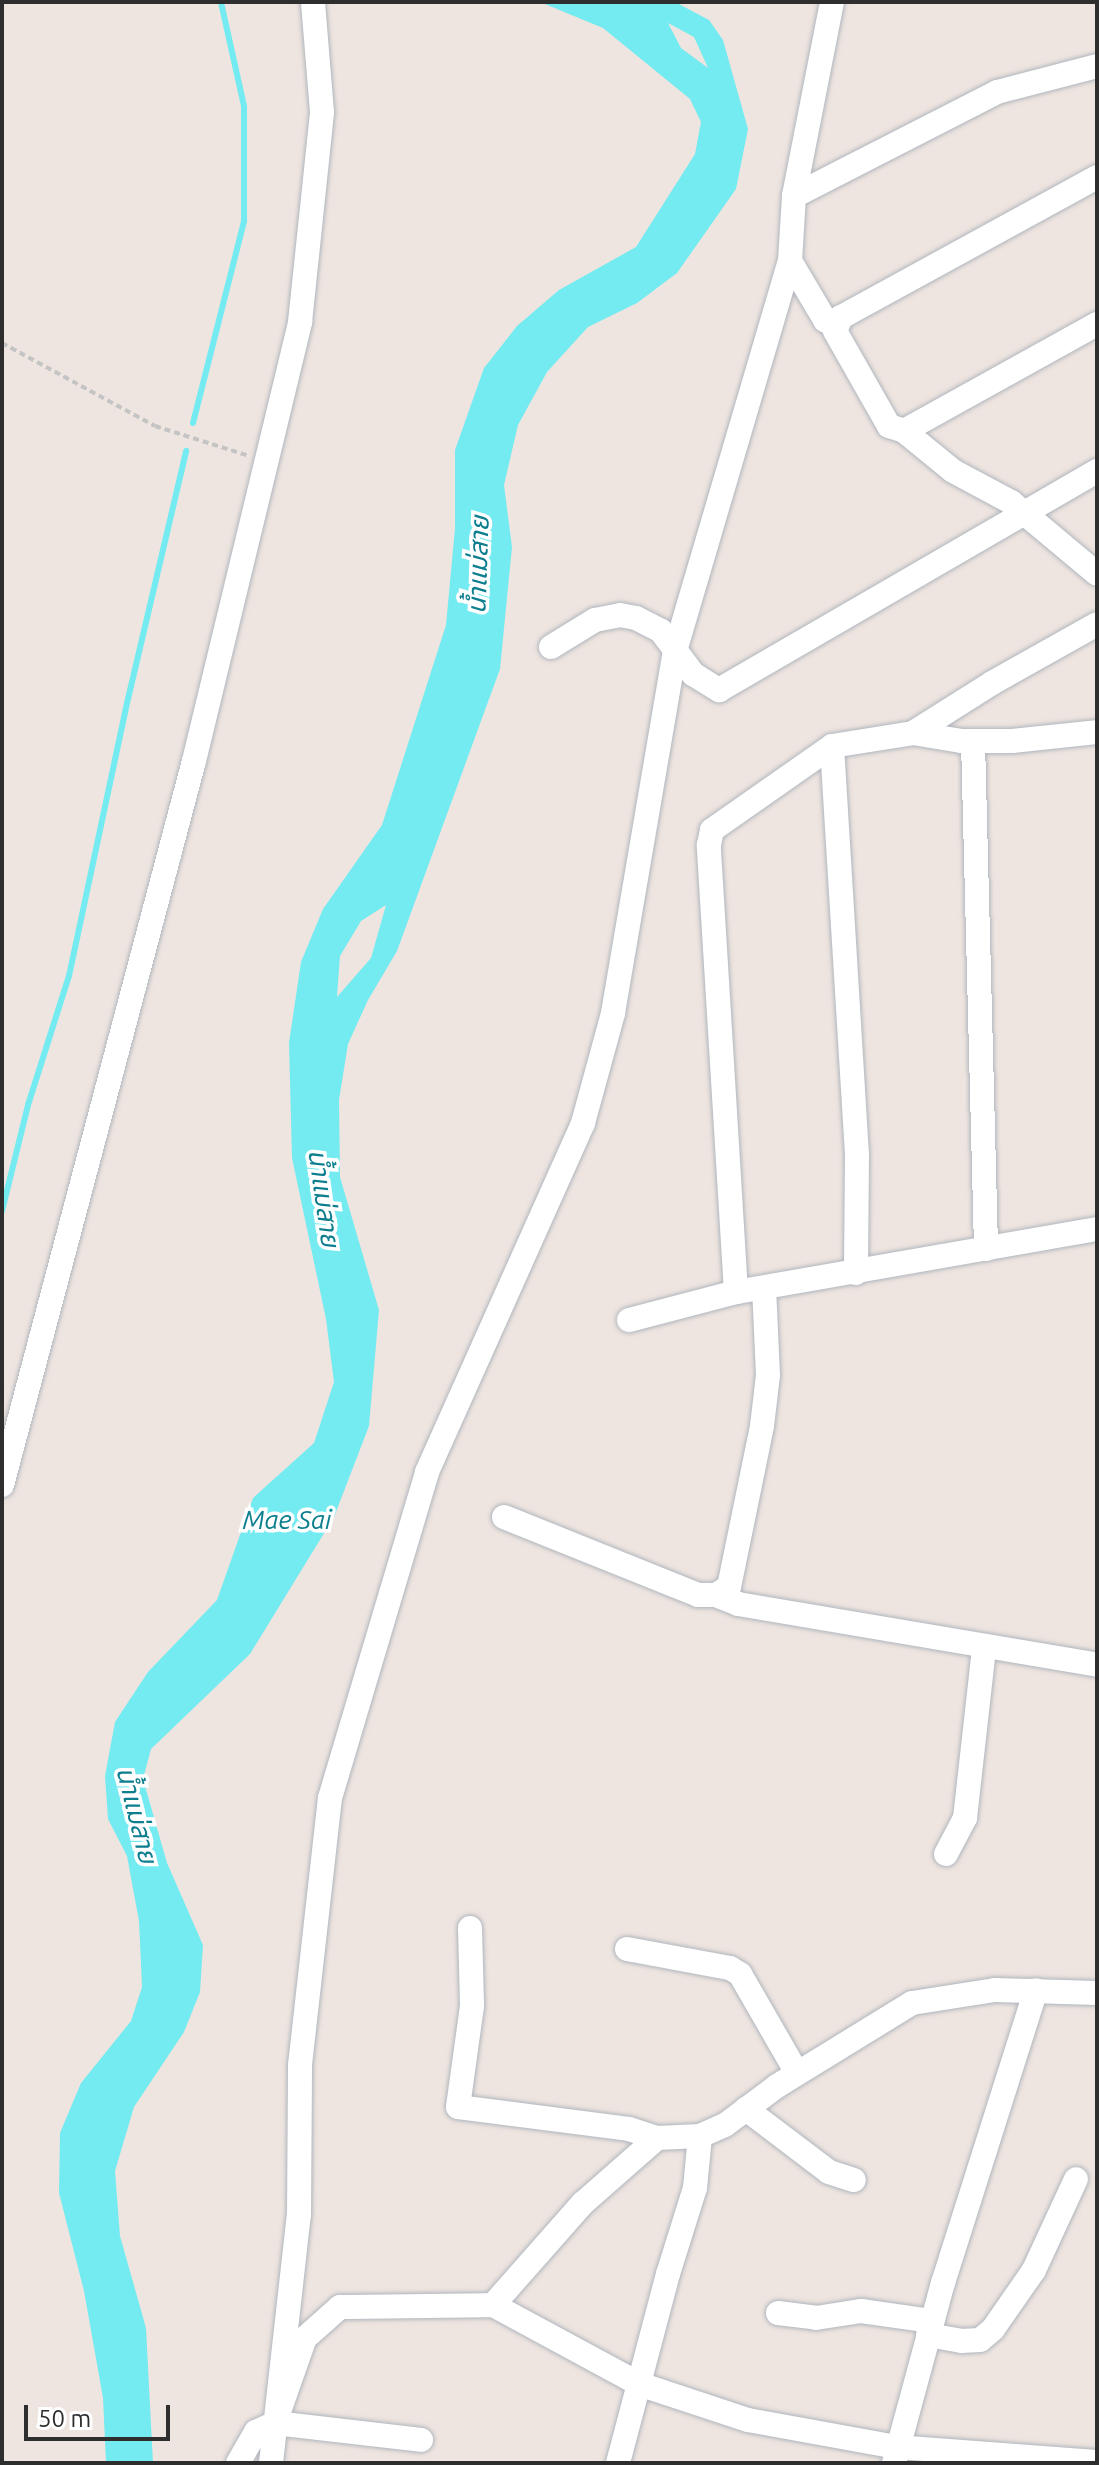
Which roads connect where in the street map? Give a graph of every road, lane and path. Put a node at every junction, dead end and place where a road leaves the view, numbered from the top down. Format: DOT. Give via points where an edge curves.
graph roads {
  1 [pos="313,2"];
  2 [pos="832,2"];
  3 [pos="1097,66"];
  4 [pos="1097,177"];
  5 [pos="794,196"];
  6 [pos="790,261"];
  7 [pos="1097,324"];
  8 [pos="835,326"];
  9 [pos="2,343"];
  10 [pos="904,431"];
  11 [pos="266,462"];
  12 [pos="1097,471"];
  13 [pos="1024,513"];
  14 [pos="1097,574"];
  15 [pos="1097,624"];
  16 [pos="551,647"];
  17 [pos="675,651"];
  18 [pos="1097,732"];
  19 [pos="913,733"];
  20 [pos="973,741"];
  21 [pos="832,746"];
  22 [pos="1097,1229"];
  23 [pos="986,1249"];
  24 [pos="856,1273"];
  25 [pos="764,1288"];
  26 [pos="736,1292"];
  27 [pos="629,1320"];
  28 [pos="2,1485"];
  29 [pos="504,1517"];
  30 [pos="716,1595"];
  31 [pos="984,1648"];
  32 [pos="1097,1665"];
  33 [pos="946,1854"];
  34 [pos="470,1928"];
  35 [pos="627,1949"];
  36 [pos="1036,1990"];
  37 [pos="1097,1993"];
  38 [pos="797,2073"];
  39 [pos="746,2109"];
  40 [pos="700,2136"];
  41 [pos="657,2138"];
  42 [pos="1076,2179"];
  43 [pos="854,2180"];
  44 [pos="493,2305"];
  45 [pos="778,2313"];
  46 [pos="930,2328"];
  47 [pos="639,2384"];
  48 [pos="275,2423"];
  49 [pos="421,2440"];
  50 [pos="896,2455"];
  51 [pos="1097,2462"];
  52 [pos="238,2463"];
  53 [pos="271,2463"];
  54 [pos="618,2463"];
  1 -- 11 [label="street" via="322,112 300,322"];
  2 -- 5 [label="street"];
  3 -- 5 [label="street" via="997,92"];
  4 -- 8 [label="street" via="841,317"];
  5 -- 6 [label="street"];
  6 -- 8 [label="street" via="825,320"];
  6 -- 17 [label="street"];
  7 -- 10 [label="street"];
  8 -- 10 [label="street" via="836,337 889,426"];
  9 -- 11 [label="path" via="155,426"];
  10 -- 13 [label="street" via="953,471"];
  11 -- 28 [label="street" via="194,761"];
  12 -- 13 [label="street"];
  13 -- 14 [label="street"];
  13 -- 17 [label="street" via="719,690 693,674"];
  15 -- 19 [label="street"];
  16 -- 17 [label="street" via="595,620 620,615 661,631"];
  17 -- 48 [label="street" via="613,1013 583,1123 427,1472 330,1798 300,2065 299,2215"];
  18 -- 20 [label="street"];
  19 -- 20 [label="street"];
  19 -- 21 [label="street"];
  20 -- 23 [label="street"];
  21 -- 24 [label="street" via="857,1155"];
  21 -- 26 [label="street" via="718,823 709,845"];
  22 -- 23 [label="street"];
  23 -- 24 [label="street"];
  24 -- 25 [label="street"];
  25 -- 26 [label="street"];
  25 -- 30 [label="street" via="768,1375 762,1426 736,1563 729,1587"];
  26 -- 27 [label="street"];
  29 -- 30 [label="street" via="698,1595"];
  30 -- 31 [label="street" via="738,1604"];
  31 -- 32 [label="street"];
  31 -- 33 [label="street" via="965,1818"];
  34 -- 41 [label="street" via="472,2006 458,2107 629,2129"];
  35 -- 38 [label="street" via="740,1974"];
  36 -- 37 [label="street"];
  36 -- 38 [label="street" via="912,2003"];
  36 -- 46 [label="street"];
  38 -- 39 [label="street"];
  39 -- 40 [label="street"];
  39 -- 43 [label="street" via="829,2172"];
  40 -- 41 [label="street"];
  40 -- 47 [label="street" via="695,2188"];
  41 -- 44 [label="street" via="583,2203"];
  42 -- 46 [label="street" via="1034,2270 993,2329 980,2340 961,2341"];
  44 -- 47 [label="street"];
  44 -- 48 [label="street" via="340,2307 305,2338"];
  45 -- 46 [label="street" via="816,2318 861,2311"];
  46 -- 50 [label="street"];
  47 -- 50 [label="street" via="748,2420"];
  47 -- 54 [label="street"];
  48 -- 49 [label="street"];
  48 -- 52 [label="street" via="256,2432"];
  48 -- 53 [label="street"];
  50 -- 51 [label="street"];
}
